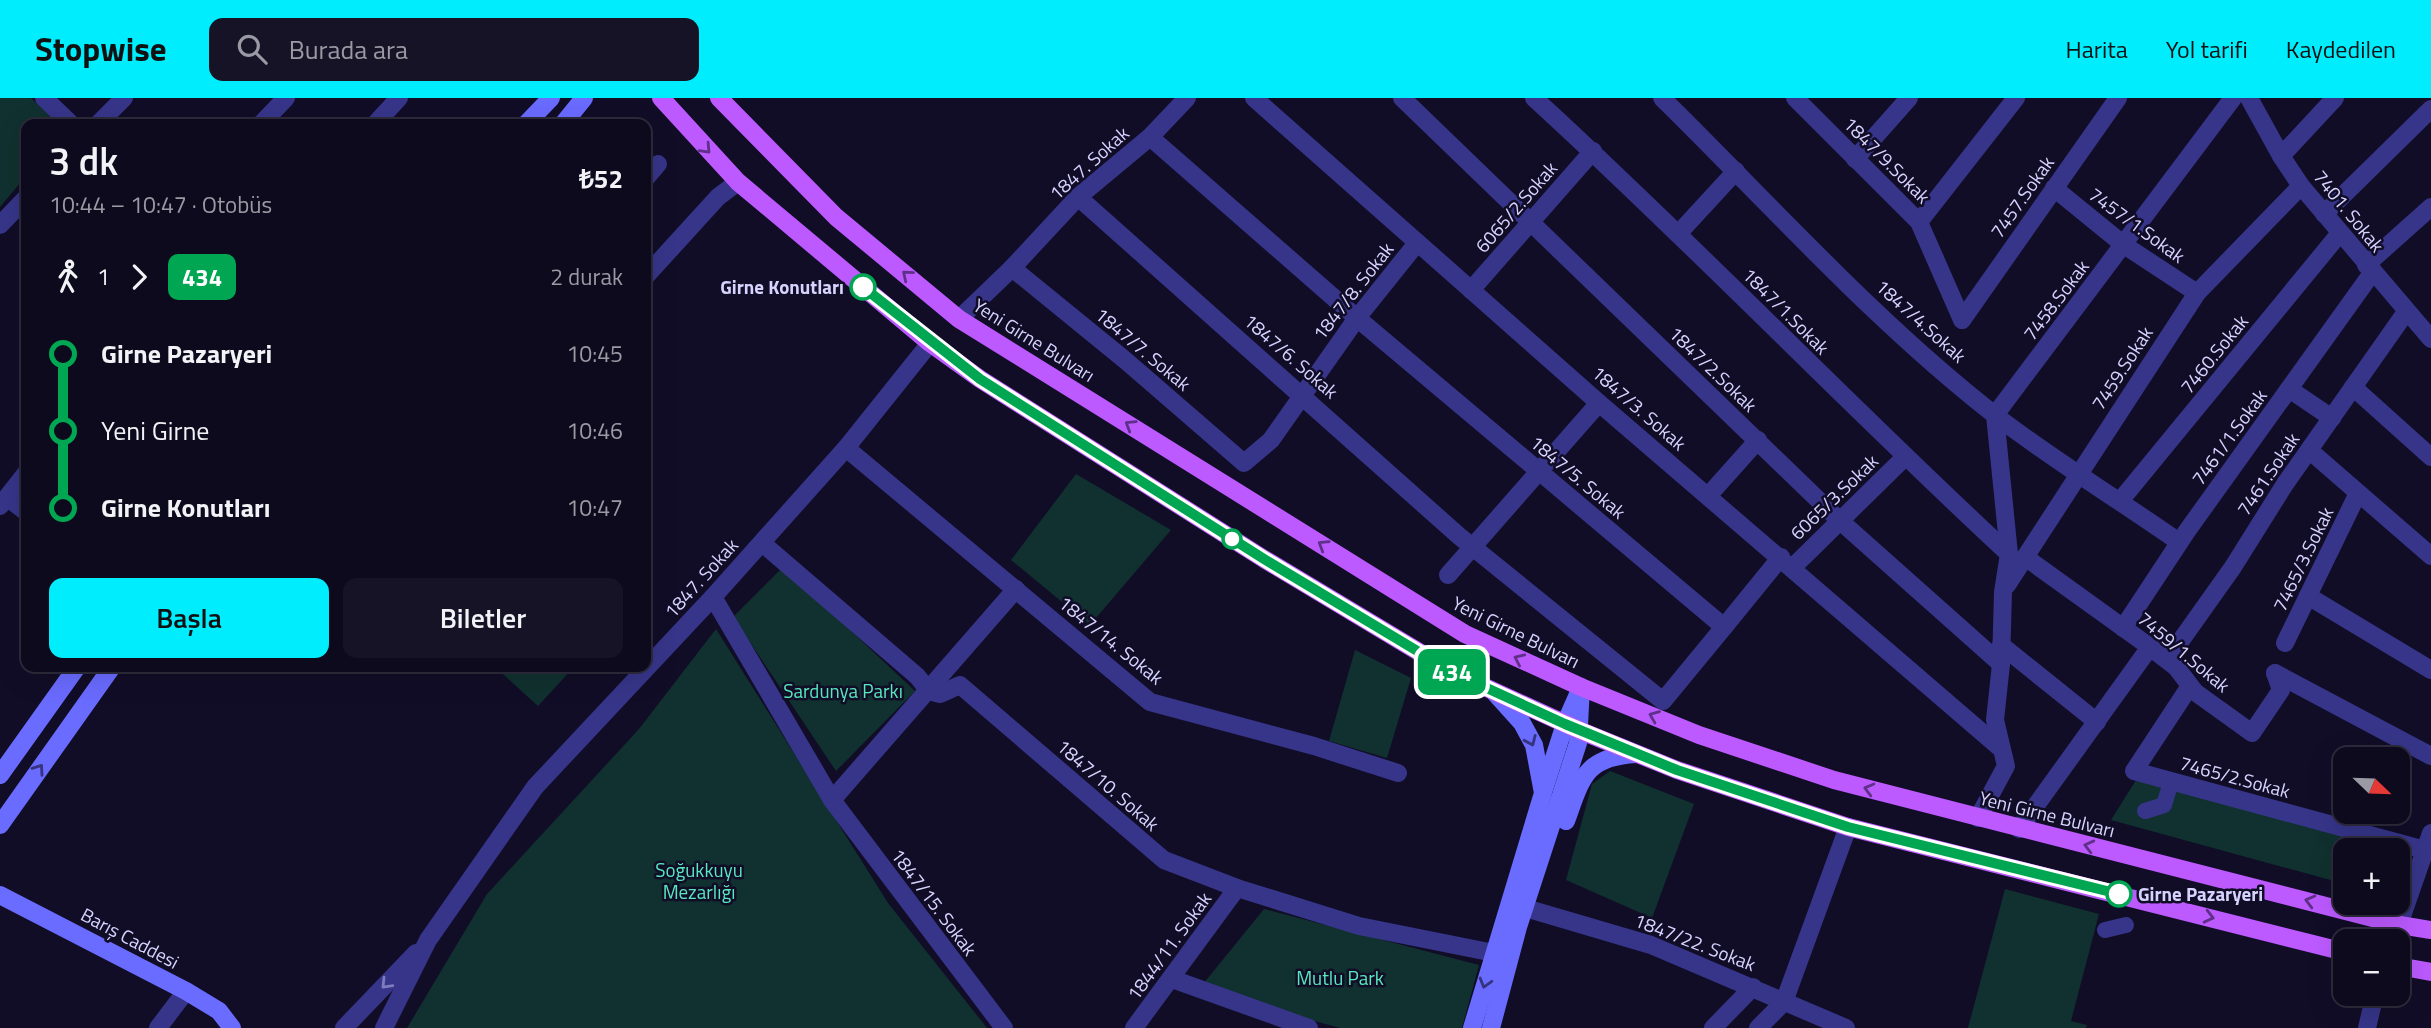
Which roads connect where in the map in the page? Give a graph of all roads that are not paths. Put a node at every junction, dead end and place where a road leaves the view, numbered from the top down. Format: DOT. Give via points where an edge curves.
graph roads {
  1 [pos="44,98"];
  2 [pos="124,98"];
  3 [pos="286,98"];
  4 [pos="399,98"];
  5 [pos="551,98"];
  6 [pos="584,98"];
  7 [pos="661,98"];
  8 [pos="719,98"];
  9 [pos="1187,98"];
  10 [pos="1254,98"];
  11 [pos="1402,98"];
  12 [pos="1535,98"];
  13 [pos="1662,98"];
  14 [pos="1795,98"];
  15 [pos="1909,98"];
  16 [pos="2016,98"];
  17 [pos="2118,98"];
  18 [pos="2233,98"];
  19 [pos="2249,98"];
  20 [pos="2336,98"];
  21 [pos="2431,109"];
  22 [pos="66,119"];
  23 [pos="105,119"];
  24 [pos="266,119"];
  25 [pos="380,119"];
  26 [pos="531,119"];
  27 [pos="567,119"];
  28 [pos="1150,137"];
  29 [pos="1592,151"];
  30 [pos="2281,156"];
  31 [pos="1855,159"];
  32 [pos="658,164"];
  33 [pos="1736,171"];
  34 [pos="651,172"];
  35 [pos="738,182"];
  36 [pos="2301,186"];
  37 [pos="2054,188"];
  38 [pos="1078,197"];
  39 [pos="21,203"];
  40 [pos="2431,207"];
  41 [pos="2324,214"];
  42 [pos="1919,222"];
  43 [pos="1531,224"];
  44 [pos="0,225"];
  45 [pos="2340,233"];
  46 [pos="1678,234"];
  47 [pos="1418,243"];
  48 [pos="2123,245"];
  49 [pos="1013,268"];
  50 [pos="2369,269"];
  51 [pos="651,271"];
  52 [pos="1471,290"];
  53 [pos="2197,293"];
  54 [pos="2406,312"];
  55 [pos="1357,318"];
  56 [pos="959,319"];
  57 [pos="2431,339"];
  58 [pos="930,343"];
  59 [pos="2353,387"];
  60 [pos="2289,389"];
  61 [pos="1302,394"];
  62 [pos="1599,403"];
  63 [pos="1995,415"];
  64 [pos="2332,418"];
  65 [pos="1758,440"];
  66 [pos="846,448"];
  67 [pos="2309,450"];
  68 [pos="1904,457"];
  69 [pos="2431,457"];
  70 [pos="1244,463"];
  71 [pos="1538,471"];
  72 [pos="2077,475"];
  73 [pos="21,480"];
  74 [pos="2358,493"];
  75 [pos="1708,496"];
  76 [pos="2120,501"];
  77 [pos="4,502"];
  78 [pos="21,510"];
  79 [pos="1838,519"];
  80 [pos="762,542"];
  81 [pos="2179,542"];
  82 [pos="1475,548"];
  83 [pos="2017,555"];
  84 [pos="2431,556"];
  85 [pos="1787,562"];
  86 [pos="1448,575"];
  87 [pos="1016,589"];
  88 [pos="2308,596"];
  89 [pos="713,597"];
  90 [pos="1724,627"];
  91 [pos="2123,628"];
  92 [pos="2285,643"];
  93 [pos="2001,645"];
  94 [pos="2150,647"];
  95 [pos="652,650"];
  96 [pos="2167,660"];
  97 [pos="2001,664"];
  98 [pos="2431,670"];
  99 [pos="73,672"];
  100 [pos="108,672"];
  101 [pos="633,672"];
  102 [pos="2190,686"];
  103 [pos="1581,687"];
  104 [pos="1490,688"];
  105 [pos="929,691"];
  106 [pos="2097,722"];
  107 [pos="1573,728"];
  108 [pos="1999,747"];
  109 [pos="1636,754"];
  110 [pos="2431,756"];
  111 [pos="1398,773"];
  112 [pos="0,775"];
  113 [pos="2171,782"];
  114 [pos="1543,793"];
  115 [pos="832,800"];
  116 [pos="2145,811"];
  117 [pos="1978,818"];
  118 [pos="0,825"];
  119 [pos="1848,827"];
  120 [pos="2019,829"];
  121 [pos="2428,841"];
  122 [pos="1545,848"];
  123 [pos="1237,888"];
  124 [pos="0,895"];
  125 [pos="1525,908"];
  126 [pos="2126,925"];
  127 [pos="2382,929"];
  128 [pos="2397,929"];
  129 [pos="2105,930"];
  130 [pos="2431,930"];
  131 [pos="2410,932"];
  132 [pos="428,940"];
  133 [pos="2333,949"];
  134 [pos="1494,953"];
  135 [pos="2410,968"];
  136 [pos="2431,972"];
  137 [pos="1172,979"];
  138 [pos="1753,987"];
  139 [pos="186,991"];
  140 [pos="1784,1002"];
  141 [pos="2372,1006"];
  142 [pos="1277,1023"];
  143 [pos="158,1028"];
  144 [pos="232,1028"];
  145 [pos="344,1028"];
  146 [pos="384,1028"];
  147 [pos="1004,1028"];
  148 [pos="1134,1028"];
  149 [pos="1309,1028"];
  150 [pos="1472,1028"];
  151 [pos="1491,1028"];
  152 [pos="1713,1028"];
  153 [pos="1758,1028"];
  154 [pos="1846,1028"];
  155 [pos="2367,1028"];
  1 -- 22 [label="street"];
  2 -- 23 [label="street"];
  3 -- 24 [label="street"];
  4 -- 25 [label="street"];
  5 -- 26 [label="main road"];
  6 -- 27 [label="main road"];
  7 -- 35 [label="main road, one-way"];
  56 -- 8 [label="main road, Yeni Girne Bulvarı, one-way" via="836,217"];
  9 -- 28 [label="street, 1847. Sokak"];
  10 -- 47 [label="street, 1847/3. Sokak"];
  11 -- 43 [label="street, 1847/2.Sokak"];
  12 -- 29 [label="street, 1847/1.Sokak"];
  13 -- 33 [label="street, 1847/4.Sokak"];
  14 -- 31 [label="street, 1847/9.Sokak"];
  15 -- 31 [label="street"];
  16 -- 42 [label="street"];
  17 -- 37 [label="street, 7457.Sokak"];
  18 -- 48 [label="street, 7458.Sokak"];
  19 -- 30 [label="street, 7401. Sokak"];
  20 -- 30 [label="street"];
  21 -- 41 [label="street"];
  28 -- 38 [label="street, 1847. Sokak"];
  28 -- 55 [label="street, 1847/5. Sokak"];
  29 -- 43 [label="street, 6065/2.Sokak"];
  29 -- 46 [label="street, 1847/1.Sokak"];
  30 -- 36 [label="street, 7401. Sokak"];
  31 -- 42 [label="street, 1847/9.Sokak"];
  32 -- 34 [label="street"];
  33 -- 46 [label="street"];
  33 -- 63 [label="street, 1847/4.Sokak" via="1895,329"];
  35 -- 51 [label="street"];
  35 -- 58 [label="main road"];
  36 -- 41 [label="street, 7401. Sokak"];
  36 -- 53 [label="street, 7459.Sokak"];
  37 -- 42 [label="street, 7457.Sokak" via="1962,320"];
  37 -- 48 [label="street, 7457/1.Sokak"];
  38 -- 49 [label="street, 1847. Sokak"];
  38 -- 61 [label="street, 1847/6. Sokak"];
  39 -- 44 [label="street"];
  40 -- 50 [label="street, 7461/1.Sokak"];
  41 -- 45 [label="street, 7401. Sokak"];
  43 -- 52 [label="street, 6065/2.Sokak"];
  43 -- 65 [label="street, 1847/2.Sokak"];
  45 -- 50 [label="street, 7401. Sokak"];
  45 -- 76 [label="street, 7460.Sokak"];
  46 -- 68 [label="street, 1847/1.Sokak"];
  47 -- 52 [label="street, 1847/3. Sokak"];
  47 -- 55 [label="street, 1847/8. Sokak"];
  48 -- 53 [label="street, 7457/1.Sokak"];
  48 -- 63 [label="street, 7458.Sokak"];
  49 -- 56 [label="street, 1847. Sokak"];
  49 -- 70 [label="street, 1847/7. Sokak"];
  50 -- 54 [label="street, 7401. Sokak"];
  50 -- 60 [label="street, 7461/1.Sokak"];
  52 -- 62 [label="street, 1847/3. Sokak"];
  53 -- 72 [label="street, 7459.Sokak"];
  54 -- 57 [label="street, 7401. Sokak"];
  54 -- 59 [label="street, 7461.Sokak"];
  55 -- 61 [label="street, 1847/8. Sokak"];
  55 -- 71 [label="street, 1847/5. Sokak"];
  103 -- 56 [label="main road, Yeni Girne Bulvarı, one-way" via="1465,634"];
  58 -- 66 [label="street, 1847. Sokak"];
  58 -- 104 [label="main road" via="1264,559 1454,673"];
  59 -- 64 [label="street, 7461.Sokak"];
  59 -- 69 [label="street"];
  60 -- 64 [label="street"];
  60 -- 81 [label="street, 7461/1.Sokak"];
  61 -- 70 [label="street, 1847/8. Sokak" via="1271,440"];
  61 -- 82 [label="street, 1847/6. Sokak"];
  62 -- 71 [label="street"];
  62 -- 75 [label="street, 1847/3. Sokak"];
  63 -- 72 [label="street, 1847/4.Sokak"];
  63 -- 83 [label="street"];
  64 -- 67 [label="street, 7461.Sokak"];
  65 -- 75 [label="street"];
  65 -- 79 [label="street, 1847/2.Sokak"];
  66 -- 80 [label="street, 1847. Sokak"];
  66 -- 87 [label="street, 1847/14. Sokak"];
  67 -- 74 [label="street"];
  67 -- 96 [label="street, 7461.Sokak"];
  68 -- 79 [label="street, 6065/3.Sokak"];
  68 -- 83 [label="street, 1847/1.Sokak"];
  71 -- 82 [label="street"];
  71 -- 90 [label="street, 1847/5. Sokak"];
  72 -- 76 [label="street, 1847/4.Sokak"];
  72 -- 83 [label="street, 7459.Sokak"];
  73 -- 77 [label="street"];
  74 -- 84 [label="street"];
  74 -- 88 [label="street, 7465/3.Sokak"];
  75 -- 85 [label="street, 1847/3. Sokak"];
  76 -- 81 [label="street, 1847/4.Sokak"];
  77 -- 78 [label="street"];
  79 -- 85 [label="street, 6065/3.Sokak"];
  79 -- 97 [label="street, 1847/2.Sokak"];
  80 -- 89 [label="street, 1847. Sokak"];
  80 -- 105 [label="street"];
  81 -- 91 [label="street, 7461/1.Sokak"];
  82 -- 86 [label="street"];
  82 -- 90 [label="street" via="1663,701"];
  83 -- 91 [label="street, 7459/1.Sokak"];
  83 -- 93 [label="street, 7459.Sokak" via="2003,592"];
  85 -- 90 [label="street, 6065/3.Sokak"];
  85 -- 108 [label="street, 1847/3. Sokak"];
  87 -- 105 [label="street"];
  87 -- 111 [label="street, 1847/14. Sokak" via="1150,702"];
  88 -- 92 [label="street, 7465/3.Sokak"];
  88 -- 98 [label="street"];
  89 -- 95 [label="street, 1847. Sokak"];
  89 -- 115 [label="street, 1847/15. Sokak"];
  91 -- 94 [label="street, 7459/1.Sokak"];
  93 -- 97 [label="street, 7459.Sokak"];
  93 -- 106 [label="street"];
  94 -- 96 [label="street, 7459/1.Sokak"];
  94 -- 106 [label="street"];
  96 -- 102 [label="street, 7459/1.Sokak"];
  97 -- 108 [label="street, 7459.Sokak" via="1995,720"];
  99 -- 112 [label="main road"];
  118 -- 100 [label="main road, one-way"];
  101 -- 132 [label="street, 1847. Sokak" via="535,787"];
  102 -- 110 [label="street, 7459/1.Sokak" via="2252,733 2281,690 2275,673"];
  102 -- 113 [label="street, 7465/2.Sokak" via="2134,771"];
  103 -- 107 [label="main road"];
  117 -- 103 [label="main road, Yeni Girne Bulvarı, one-way" via="1834,780 1699,735"];
  104 -- 107 [label="main road"];
  104 -- 114 [label="main road, one-way" via="1522,723 1534,746"];
  105 -- 115 [label="street"];
  105 -- 123 [label="street, 1847/10. Sokak" via="940,694 960,685 1164,860"];
  106 -- 120 [label="street"];
  107 -- 109 [label="main road"];
  107 -- 114 [label="main road"];
  107 -- 122 [label="main road"];
  108 -- 117 [label="street, 7459.Sokak" via="2006,766"];
  109 -- 119 [label="main road"];
  109 -- 122 [label="main road" via="1616,755 1592,765 1581,779 1561,834"];
  113 -- 116 [label="street" via="2164,805"];
  113 -- 121 [label="street, 7465/2.Sokak"];
  114 -- 134 [label="main road"];
  115 -- 147 [label="street, 1847/15. Sokak"];
  117 -- 120 [label="main road, Yeni Girne Bulvarı"];
  119 -- 133 [label="main road, one-way"];
  119 -- 140 [label="street"];
  127 -- 120 [label="main road, Yeni Girne Bulvarı, one-way"];
  121 -- 128 [label="street"];
  122 -- 125 [label="main road"];
  123 -- 134 [label="street, 1847/10. Sokak" via="1359,926"];
  123 -- 137 [label="street, 1844/11. Sokak"];
  124 -- 139 [label="main road, Barış Caddesi"];
  125 -- 138 [label="street, 1847/22. Sokak" via="1651,945"];
  125 -- 151 [label="main road"];
  126 -- 129 [label="street"];
  130 -- 131 [label="main road, Yeni Girne Bulvarı"];
  132 -- 145 [label="street, 1847. Sokak, one-way"];
  132 -- 146 [label="street, 1847. Sokak"];
  134 -- 150 [label="main road, one-way"];
  135 -- 136 [label="main road"];
  137 -- 142 [label="street"];
  137 -- 148 [label="street, 1844/11. Sokak"];
  138 -- 140 [label="street, 1847/22. Sokak"];
  138 -- 152 [label="street"];
  139 -- 143 [label="street"];
  139 -- 144 [label="main road, Barış Caddesi" via="219,1012"];
  140 -- 153 [label="street"];
  140 -- 154 [label="street, 1847/22. Sokak"];
  141 -- 155 [label="street"];
  142 -- 149 [label="street"];
}
